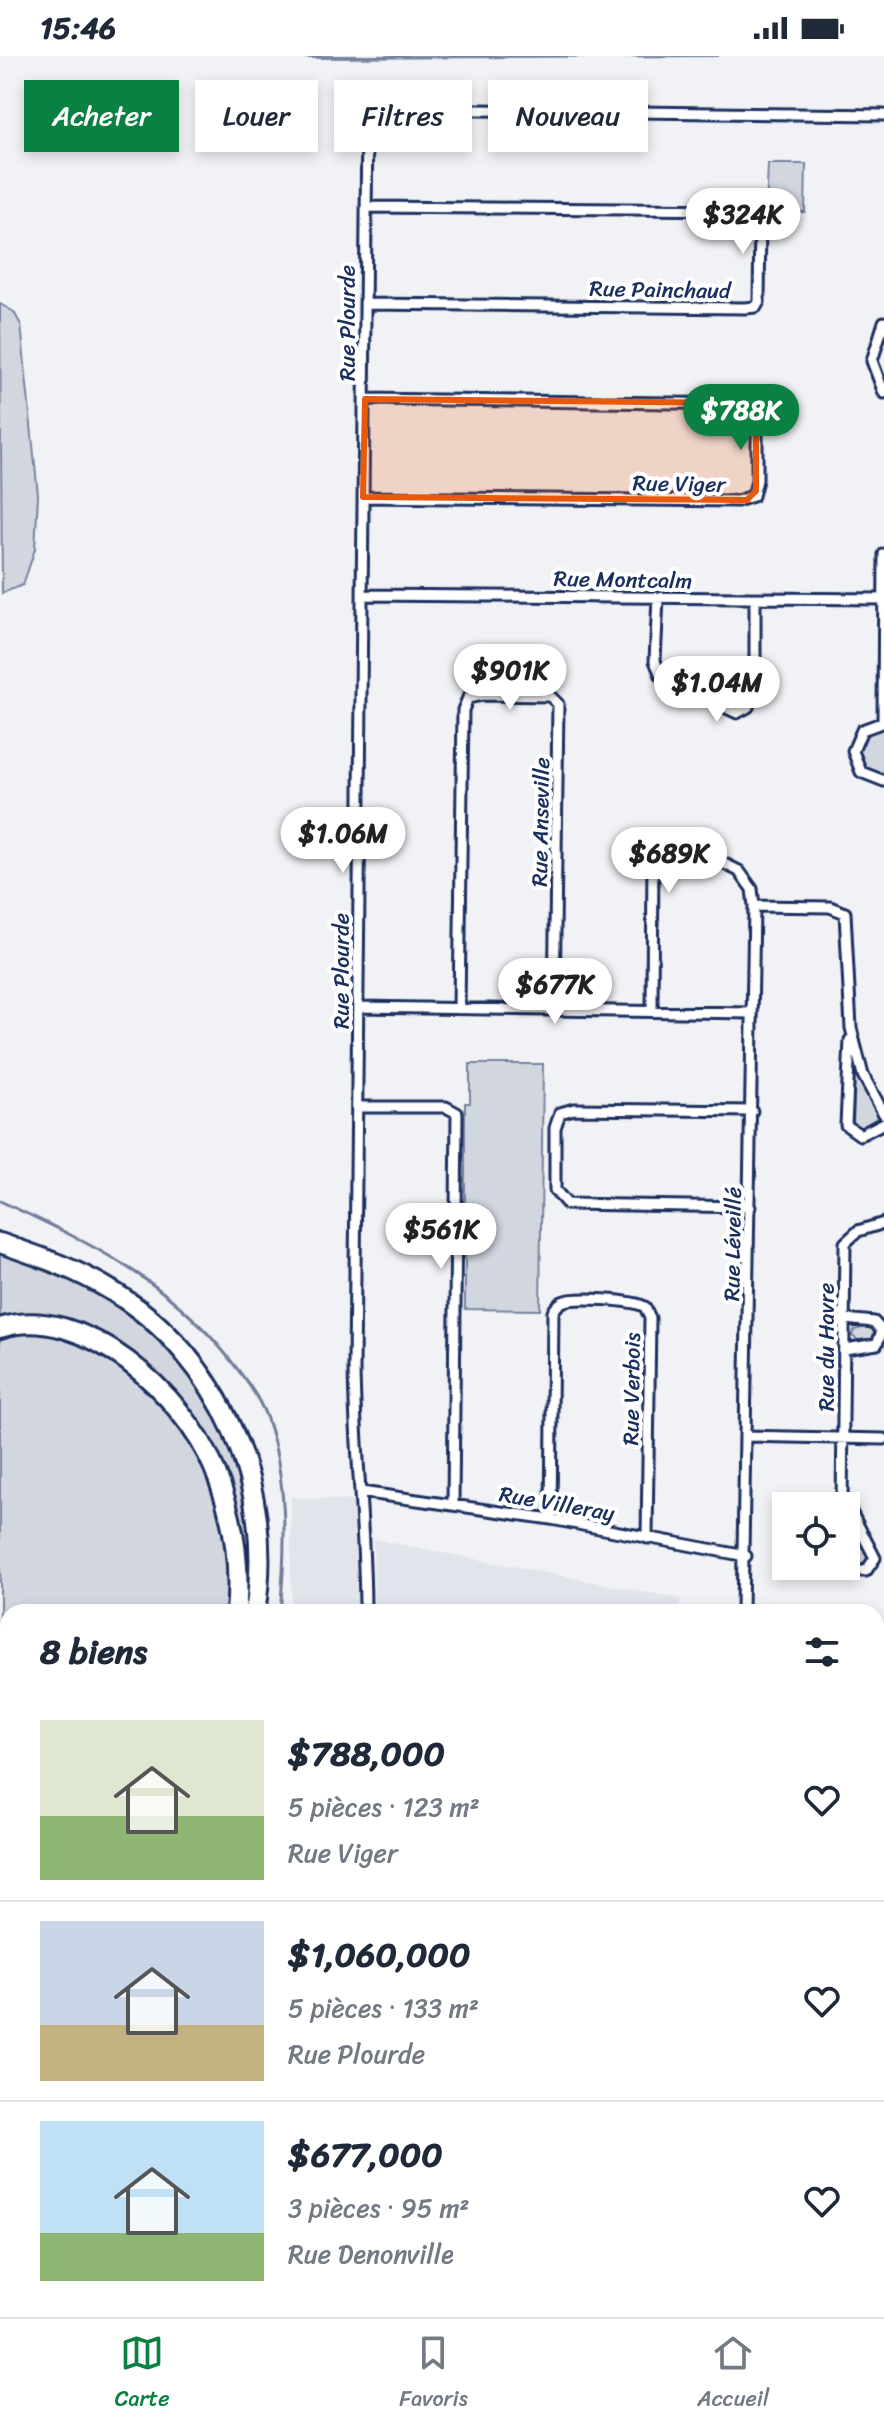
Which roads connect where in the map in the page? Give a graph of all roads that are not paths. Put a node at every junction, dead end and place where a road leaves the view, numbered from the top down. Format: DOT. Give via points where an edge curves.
graph roads {
  1 [pos="884,115"];
  2 [pos="366,207"];
  3 [pos="365,304"];
  4 [pos="884,322"];
  5 [pos="884,393"];
  6 [pos="365,399"];
  7 [pos="363,497"];
  8 [pos="884,554"];
  9 [pos="362,595"];
  10 [pos="658,598"];
  11 [pos="755,599"];
  12 [pos="884,599"];
  13 [pos="884,722"];
  14 [pos="884,781"];
  15 [pos="754,906"];
  16 [pos="358,1007"];
  17 [pos="459,1009"];
  18 [pos="554,1010"];
  19 [pos="652,1011"];
  20 [pos="752,1013"];
  21 [pos="851,1028"];
  22 [pos="358,1107"];
  23 [pos="752,1111"];
  24 [pos="884,1114"];
  25 [pos="884,1123"];
  26 [pos="750,1207"];
  27 [pos="884,1223"];
  28 [pos="0,1243"];
  29 [pos="845,1319"];
  30 [pos="0,1328"];
  31 [pos="845,1349"];
  32 [pos="747,1436"];
  33 [pos="843,1438"];
  34 [pos="884,1439"];
  35 [pos="361,1492"];
  36 [pos="843,1492"];
  37 [pos="453,1503"];
  38 [pos="551,1519"];
  39 [pos="860,1532"];
  40 [pos="647,1538"];
  41 [pos="746,1556"];
  42 [pos="860,1571"];
  43 [pos="236,1604"];
  44 [pos="256,1604"];
  45 [pos="365,1604"];
  46 [pos="743,1604"];
  1 -- 2 [label="street, Rue Plourde" via="393,109 372,115 366,137"];
  2 -- 3 [label="street, Rue Plourde"];
  2 -- 3 [label="street, Rue Painchaud" via="749,210 760,220 756,307"];
  3 -- 6 [label="street, Rue Plourde"];
  4 -- 5 [label="street" via="872,357"];
  6 -- 7 [label="street, Rue Plourde"];
  6 -- 7 [label="street, Rue Viger" via="748,404 757,418 757,480 753,496 737,501"];
  7 -- 9 [label="street, Rue Plourde"];
  8 -- 12 [label="street"];
  9 -- 10 [label="street, Rue Montcalm"];
  9 -- 16 [label="street, Rue Plourde"];
  10 -- 11 [label="street, Rue Montcalm"];
  10 -- 11 [label="street" via="655,661 662,678 737,713 748,707 755,689"];
  11 -- 12 [label="street, Rue Montcalm"];
  12 -- 13 [label="street"];
  13 -- 14 [label="street" via="862,730 853,755 864,775"];
  15 -- 19 [label="street, Rue Léveillé" via="746,877 668,836 655,840"];
  15 -- 20 [label="street, Rue Léveillé"];
  15 -- 21 [label="street" via="830,907 845,913"];
  16 -- 17 [label="street"];
  16 -- 22 [label="street, Rue Plourde"];
  17 -- 18 [label="street"];
  17 -- 18 [label="street, Rue Anseville" via="463,710 468,698 482,695 550,696 558,704"];
  18 -- 19 [label="street"];
  19 -- 20 [label="street"];
  20 -- 23 [label="street, Rue Léveillé"];
  21 -- 24 [label="street" via="863,1075"];
  21 -- 25 [label="street" via="846,1125 860,1135"];
  22 -- 35 [label="street, Rue Plourde" via="355,1446"];
  22 -- 37 [label="street" via="446,1107 457,1113"];
  23 -- 26 [label="street, Rue Léveillé"];
  23 -- 26 [label="street" via="574,1109 560,1113 555,1128 555,1190 567,1204"];
  26 -- 32 [label="street, Rue Léveillé"];
  27 -- 29 [label="street, Rue du Havre" via="858,1231 845,1243"];
  28 -- 44 [label="highway" via="80,1273 114,1292 157,1323 204,1377 238,1442 254,1496 259,1557"];
  29 -- 31 [label="street, Rue du Havre"];
  29 -- 31 [label="street" via="874,1322 882,1331 877,1344"];
  30 -- 43 [label="highway" via="35,1323 77,1332 130,1364 173,1405 213,1467 229,1514"];
  31 -- 33 [label="street, Rue du Havre"];
  32 -- 33 [label="street"];
  32 -- 41 [label="street, Rue Léveillé"];
  33 -- 34 [label="street"];
  33 -- 36 [label="street, Rue du Havre"];
  35 -- 37 [label="street, Rue Villeray"];
  35 -- 45 [label="street, Rue Plourde"];
  37 -- 38 [label="street, Rue Villeray"];
  38 -- 40 [label="street, Rue Villeray"];
  38 -- 40 [label="street, Rue Verbois" via="553,1312 568,1301 631,1302 645,1307 650,1318"];
  39 -- 42 [label="street, Rue du Havre" via="875,1558"];
  40 -- 41 [label="street, Rue Villeray"];
  41 -- 46 [label="street, Rue Léveillé"];
}
